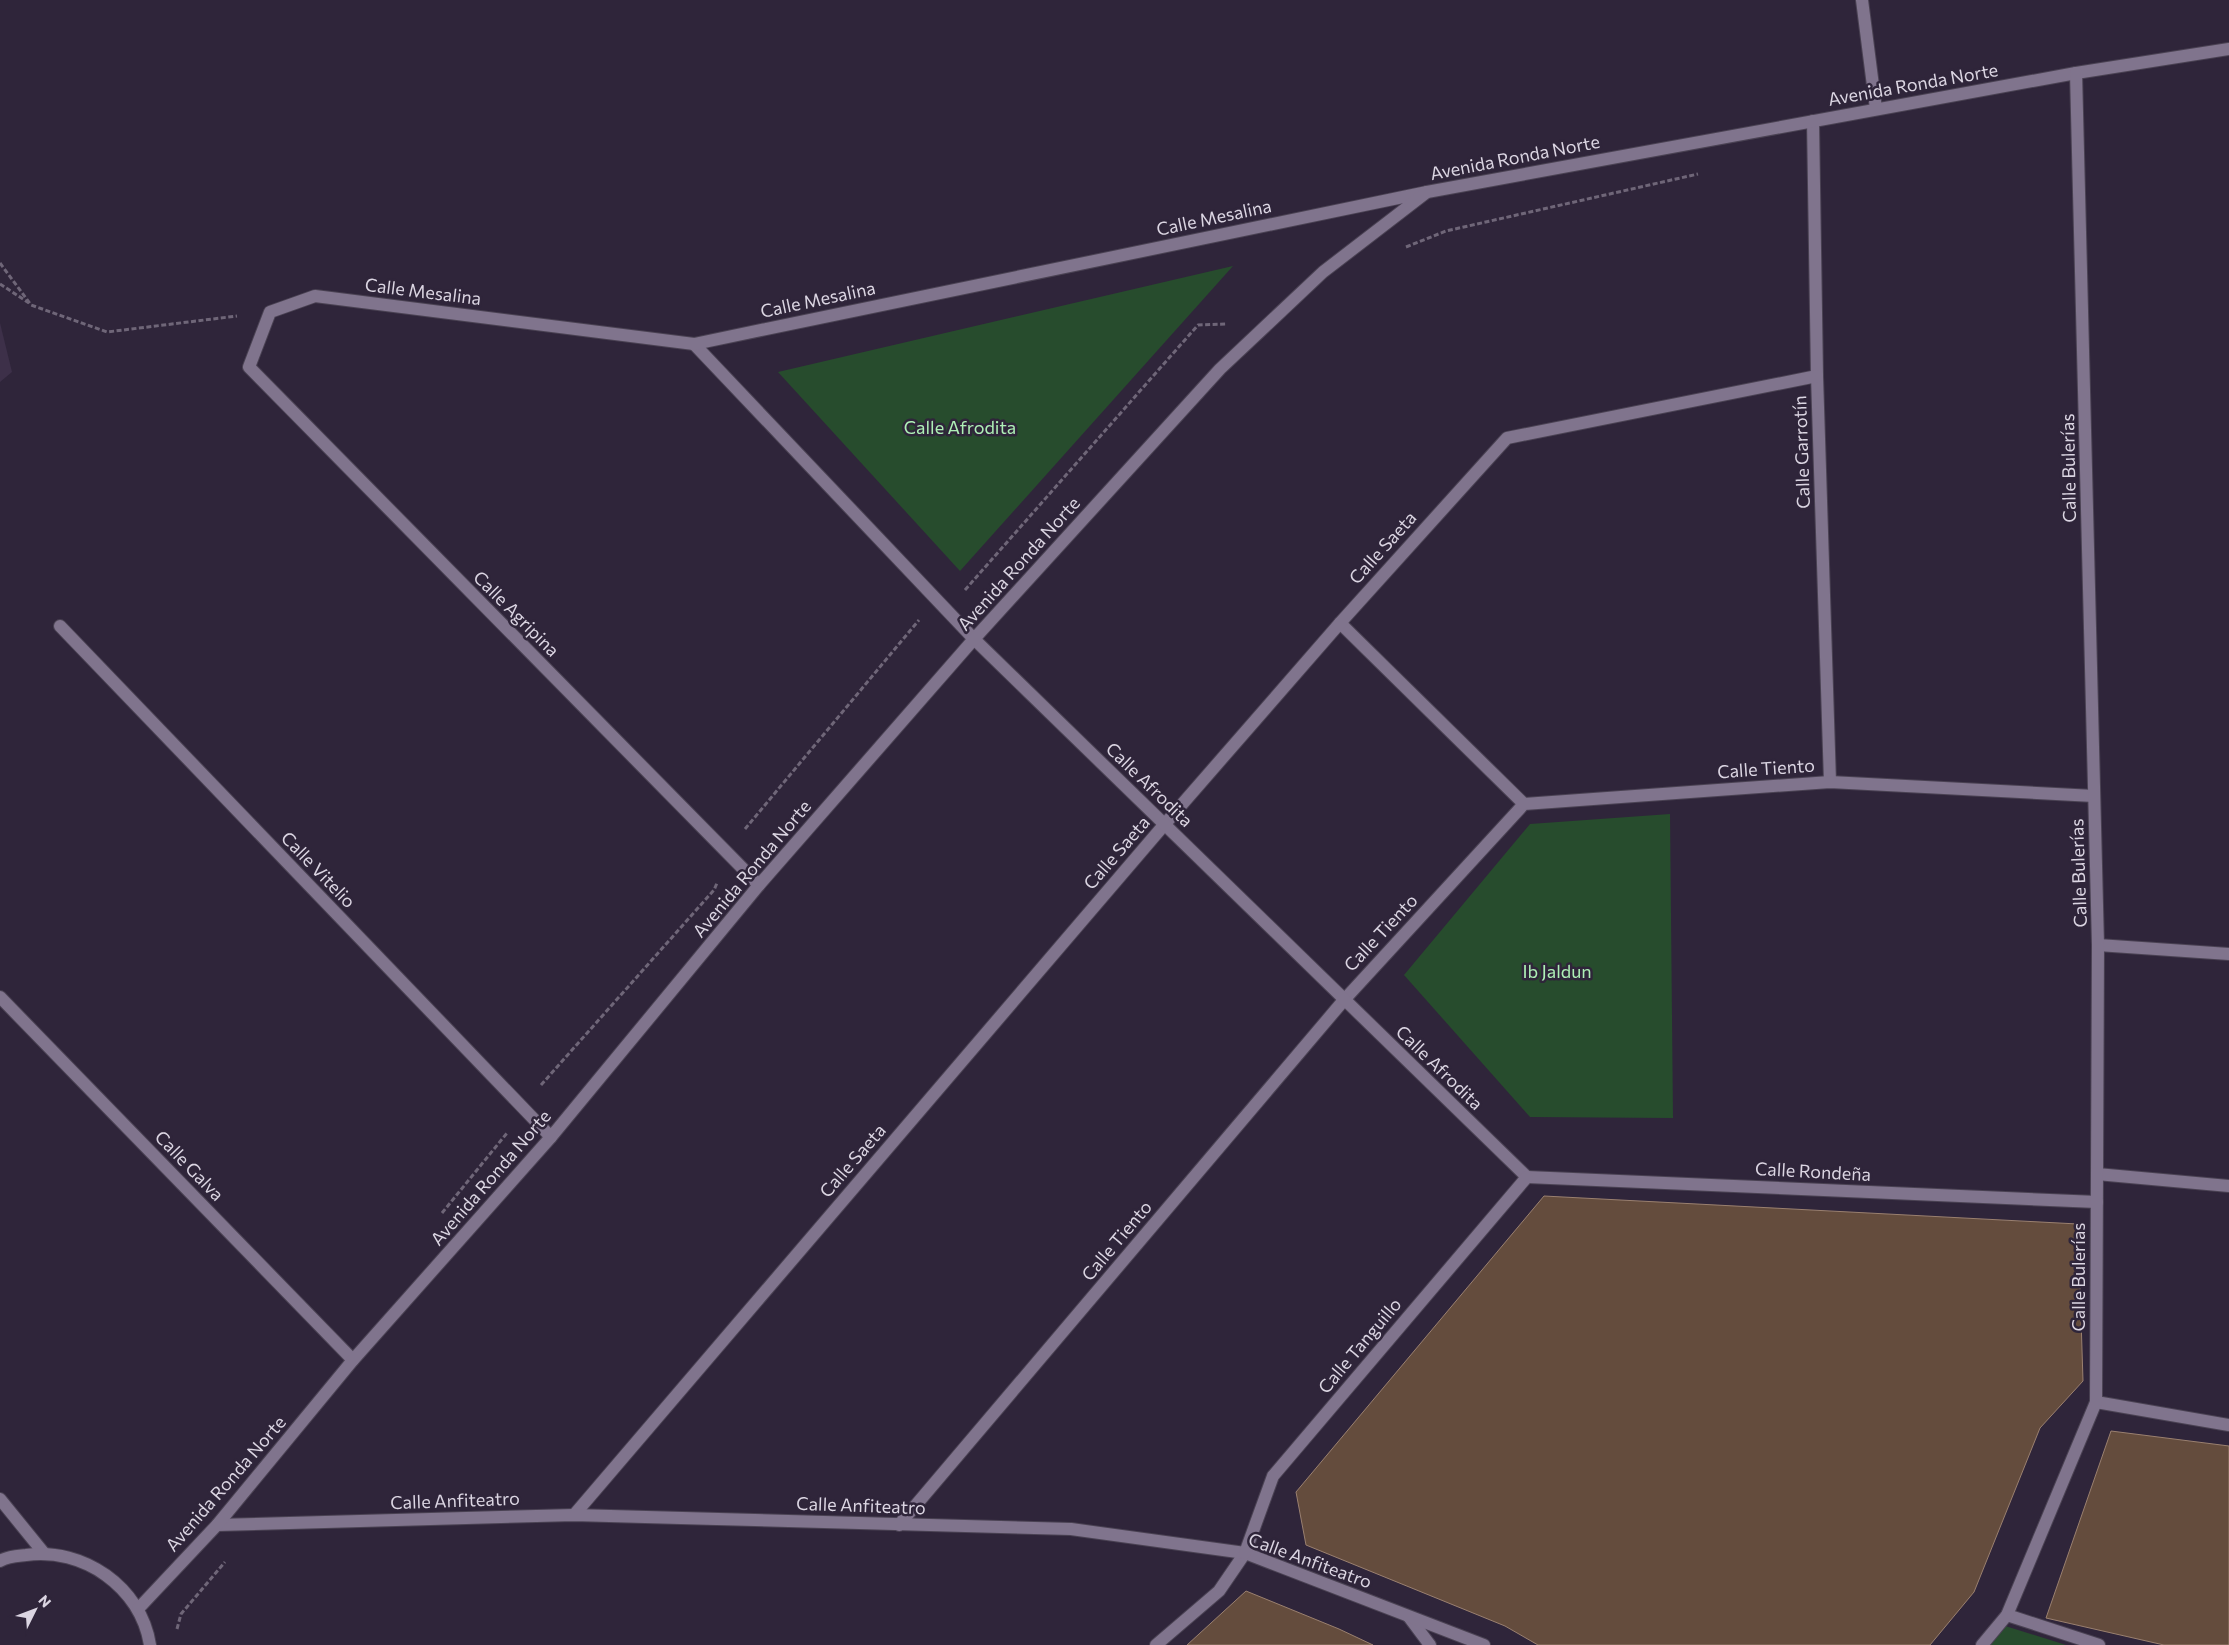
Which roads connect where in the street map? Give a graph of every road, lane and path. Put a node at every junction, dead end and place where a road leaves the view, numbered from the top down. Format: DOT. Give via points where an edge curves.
graph roads {
  1 [pos="1862,0"];
  2 [pos="2229,49"];
  3 [pos="2076,73"];
  4 [pos="1876,109"];
  5 [pos="1813,121"];
  6 [pos="1705,173"];
  7 [pos="1427,192"];
  8 [pos="1398,250"];
  9 [pos="0,263"];
  10 [pos="0,284"];
  11 [pos="30,305"];
  12 [pos="270,312"];
  13 [pos="1270,322"];
  14 [pos="694,344"];
  15 [pos="1817,376"];
  16 [pos="944,608"];
  17 [pos="1340,623"];
  18 [pos="60,626"];
  19 [pos="974,639"];
  20 [pos="1830,782"];
  21 [pos="2094,796"];
  22 [pos="1524,804"];
  23 [pos="1164,825"];
  24 [pos="728,853"];
  25 [pos="759,885"];
  26 [pos="2098,944"];
  27 [pos="2229,954"];
  28 [pos="0,997"];
  29 [pos="1344,1000"];
  30 [pos="526,1111"];
  31 [pos="551,1137"];
  32 [pos="2097,1174"];
  33 [pos="1527,1177"];
  34 [pos="2229,1186"];
  35 [pos="2097,1202"];
  36 [pos="440,1214"];
  37 [pos="353,1360"];
  38 [pos="2096,1402"];
  39 [pos="2229,1425"];
  40 [pos="0,1499"];
  41 [pos="574,1515"];
  42 [pos="257,1524"];
  43 [pos="217,1525"];
  44 [pos="900,1525"];
  45 [pos="43,1552"];
  46 [pos="1245,1553"];
  47 [pos="0,1560"];
  48 [pos="138,1609"];
  49 [pos="2007,1615"];
  50 [pos="1409,1616"];
  51 [pos="177,1631"];
  52 [pos="150,1645"];
  53 [pos="1156,1645"];
  54 [pos="1430,1645"];
  55 [pos="1484,1645"];
  56 [pos="1982,1645"];
  57 [pos="2099,1645"];
  1 -- 4 [label="street"];
  2 -- 3 [label="street, Avenida Ronda Norte"];
  3 -- 4 [label="street, Avenida Ronda Norte"];
  3 -- 21 [label="street, Calle Bulerías"];
  4 -- 5 [label="street, Avenida Ronda Norte"];
  5 -- 7 [label="street, Avenida Ronda Norte"];
  5 -- 15 [label="street, Calle Garrotín"];
  6 -- 8 [label="path" via="1446,231"];
  7 -- 13 [label="street, Avenida Ronda Norte" via="1323,272"];
  7 -- 14 [label="street, Calle Mesalina"];
  9 -- 11 [label="path"];
  10 -- 11 [label="path"];
  11 -- 12 [label="path" via="107,332"];
  12 -- 14 [label="street, Calle Mesalina" via="315,296"];
  12 -- 24 [label="street, Calle Agripina" via="249,367"];
  13 -- 16 [label="path" via="1198,325 965,590"];
  13 -- 19 [label="street, Avenida Ronda Norte" via="1220,369"];
  14 -- 16 [label="street, Calle Afrodita"];
  15 -- 17 [label="street, Calle Saeta" via="1507,438"];
  15 -- 20 [label="street, Calle Garrotín"];
  16 -- 19 [label="street, Calle Afrodita"];
  16 -- 24 [label="path" via="918,621 752,818"];
  17 -- 22 [label="street"];
  17 -- 23 [label="street, Calle Saeta"];
  18 -- 30 [label="street, Calle Vitelio"];
  19 -- 23 [label="street, Calle Afrodita"];
  19 -- 25 [label="street, Avenida Ronda Norte"];
  20 -- 21 [label="street, Calle Tiento"];
  20 -- 22 [label="street, Calle Tiento"];
  21 -- 26 [label="street, Calle Bulerías"];
  22 -- 29 [label="street, Calle Tiento"];
  23 -- 29 [label="street, Calle Afrodita"];
  23 -- 41 [label="street, Calle Saeta"];
  24 -- 25 [label="street, Calle Agripina"];
  24 -- 30 [label="path" via="714,890 543,1081"];
  25 -- 31 [label="street, Avenida Ronda Norte"];
  26 -- 27 [label="street"];
  26 -- 32 [label="street, Calle Bulerías"];
  28 -- 37 [label="street, Calle Galva"];
  29 -- 33 [label="street, Calle Afrodita"];
  29 -- 44 [label="street, Calle Tiento"];
  30 -- 31 [label="street, Calle Vitelio"];
  30 -- 36 [label="path"];
  31 -- 37 [label="street, Avenida Ronda Norte"];
  32 -- 34 [label="street"];
  32 -- 35 [label="street, Calle Bulerías"];
  33 -- 35 [label="street, Calle Rondeña"];
  33 -- 46 [label="street, Calle Tanguillo" via="1272,1476"];
  35 -- 38 [label="street, Calle Bulerías"];
  37 -- 43 [label="street, Avenida Ronda Norte"];
  38 -- 39 [label="street"];
  38 -- 49 [label="street, Calle Bulerías"];
  40 -- 45 [label="street"];
  41 -- 42 [label="street, Calle Anfiteatro"];
  41 -- 44 [label="street, Calle Anfiteatro"];
  42 -- 43 [label="street, Calle Anfiteatro"];
  42 -- 51 [label="path" via="181,1614"];
  43 -- 48 [label="street, Avenida Ronda Norte"];
  44 -- 46 [label="street, Calle Anfiteatro" via="1071,1529"];
  45 -- 47 [label="street"];
  45 -- 48 [label="street" via="89,1565 113,1580"];
  46 -- 50 [label="street, Calle Anfiteatro"];
  46 -- 53 [label="street, Calle Tanguillo" via="1219,1591"];
  48 -- 52 [label="street"];
  49 -- 56 [label="street, Calle Bulerías"];
  49 -- 57 [label="street"];
  50 -- 54 [label="street"];
  50 -- 55 [label="street, Calle Anfiteatro"];
}
